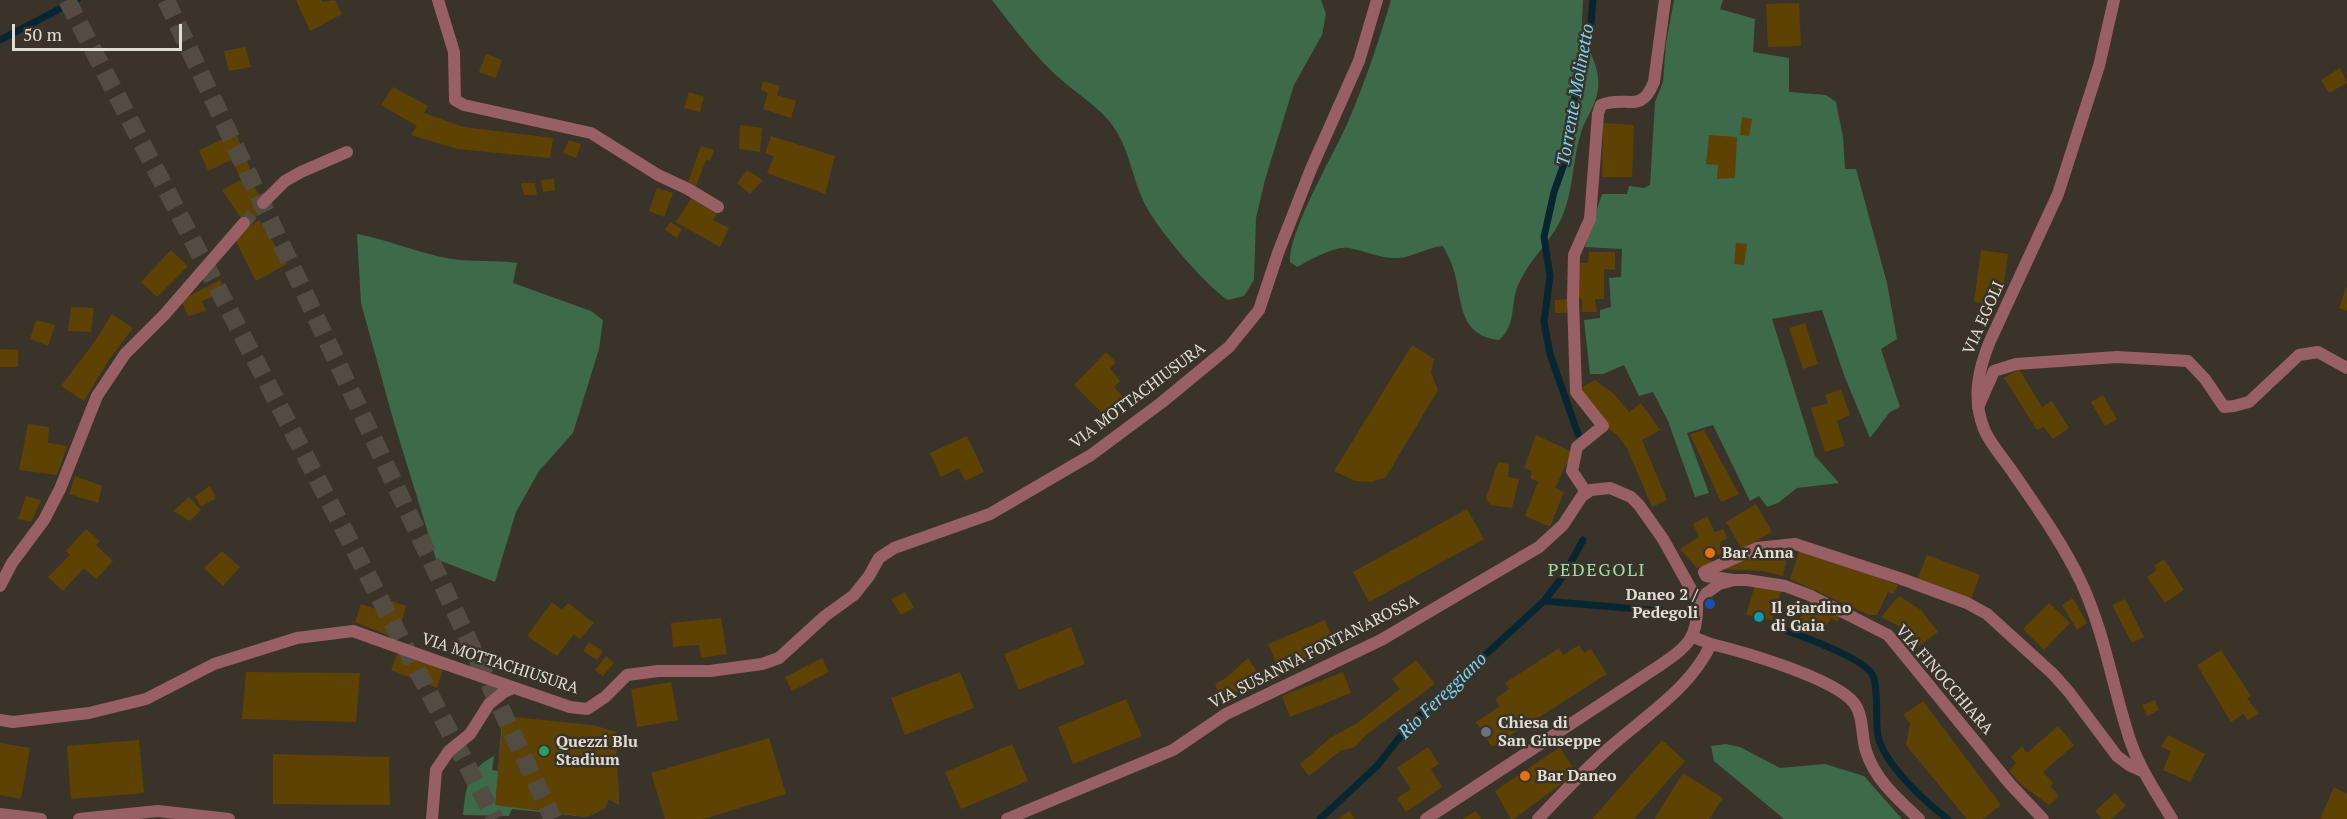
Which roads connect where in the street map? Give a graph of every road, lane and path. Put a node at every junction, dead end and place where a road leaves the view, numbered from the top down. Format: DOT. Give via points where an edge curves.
graph roads {
  1 [pos="438,0"];
  2 [pos="1377,0"];
  3 [pos="1665,0"];
  4 [pos="2114,0"];
  5 [pos="347,152"];
  6 [pos="263,203"];
  7 [pos="718,207"];
  8 [pos="244,223"];
  9 [pos="2347,368"];
  10 [pos="1978,407"];
  11 [pos="1586,492"];
  12 [pos="1734,580"];
  13 [pos="0,586"];
  14 [pos="1696,600"];
  15 [pos="1693,637"];
  16 [pos="1711,644"];
  17 [pos="513,688"];
  18 [pos="0,720"];
  19 [pos="2142,771"];
  20 [pos="0,814"];
  21 [pos="40,819"];
  22 [pos="79,819"];
  23 [pos="229,819"];
  24 [pos="432,819"];
  25 [pos="1007,819"];
  26 [pos="1426,819"];
  27 [pos="1538,819"];
  28 [pos="1919,819"];
  29 [pos="2043,819"];
  30 [pos="2172,819"];
  1 -- 7 [label="street" via="454,52 455,100 591,133"];
  2 -- 17 [label="street, VIA MOTTACHIUSURA" via="1359,61 1311,170 1259,310 1229,346 1161,403 1091,455 990,514 894,548 879,558 854,595 778,658 710,671 627,675 587,709"];
  3 -- 11 [label="street" via="1650,94 1637,102 1611,101 1601,105 1590,219 1574,255 1576,392 1603,426 1576,447 1572,471"];
  4 -- 10 [label="street, VIA EGOLI" via="2099,66 2058,194 1980,365"];
  5 -- 6 [label="street" via="301,172"];
  8 -- 13 [label="street" via="125,354 97,396 44,520"];
  9 -- 10 [label="street" via="2318,352 2299,355 2249,402 2224,407 2188,362 2117,357 2016,364 1994,371"];
  10 -- 19 [label="street, VIA EGOLI" via="1985,430 2058,539 2082,584"];
  11 -- 14 [label="street" via="1602,488 1624,493 1639,505 1663,539"];
  11 -- 25 [label="street, VIA SUSANNA FONTANAROSSA" via="1546,542 1381,640 1226,714 1173,750"];
  12 -- 14 [label="street, VIA FINOCCHIARA" via="1719,584"];
  12 -- 19 [label="street, VIA EGOLI" via="1706,576 1704,572 1757,548 1794,544 1967,603 1987,615 2053,674 2117,756"];
  12 -- 29 [label="street, VIA FINOCCHIARA" via="1785,586 1887,635"];
  14 -- 15 [label="street"];
  15 -- 16 [label="street"];
  15 -- 26 [label="street" via="1674,656"];
  16 -- 27 [label="street" via="1704,661 1684,682 1609,748"];
  16 -- 28 [label="street" via="1826,682 1847,696 1858,711 1866,752 1879,779"];
  17 -- 18 [label="street, VIA MOTTACHIUSURA" via="353,631 297,638 214,664 146,699 89,713 13,722"];
  17 -- 24 [label="street" via="489,704 470,734 449,751 436,770"];
  19 -- 30 [label="street, VIA EGOLI"];
  20 -- 21 [label="street"];
  22 -- 23 [label="street" via="158,811"];
}
